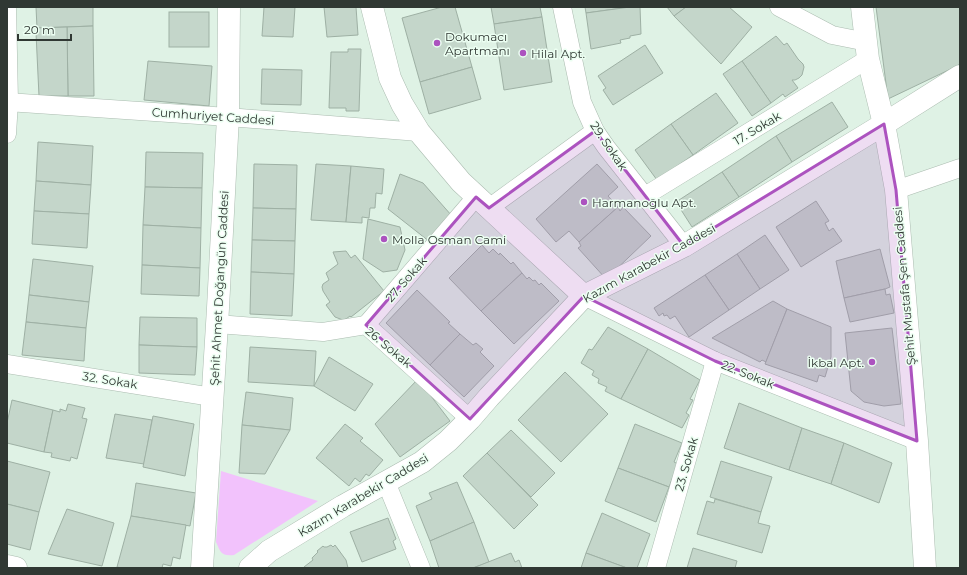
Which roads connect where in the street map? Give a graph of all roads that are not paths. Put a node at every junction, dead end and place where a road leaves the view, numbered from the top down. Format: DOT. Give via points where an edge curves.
graph roads {
  1 [pos="7,7"];
  2 [pos="229,7"];
  3 [pos="372,7"];
  4 [pos="562,7"];
  5 [pos="779,7"];
  6 [pos="862,7"];
  7 [pos="868,51"];
  8 [pos="960,76"];
  9 [pos="8,102"];
  10 [pos="228,117"];
  11 [pos="884,124"];
  12 [pos="595,130"];
  13 [pos="419,132"];
  14 [pos="7,134"];
  15 [pos="960,168"];
  16 [pos="896,190"];
  17 [pos="645,196"];
  18 [pos="483,202"];
  19 [pos="684,246"];
  20 [pos="584,296"];
  21 [pos="217,324"];
  22 [pos="366,325"];
  23 [pos="715,361"];
  24 [pos="7,364"];
  25 [pos="212,397"];
  26 [pos="470,420"];
  27 [pos="917,441"];
  28 [pos="386,482"];
  29 [pos="7,566"];
  30 [pos="16,568"];
  31 [pos="202,568"];
  32 [pos="250,568"];
  33 [pos="421,568"];
  34 [pos="656,568"];
  35 [pos="925,568"];
  1 -- 9 [label="street"];
  2 -- 10 [label="street, Şehit Ahmet Doğangün Caddesi"];
  3 -- 13 [label="street" via="390,78"];
  4 -- 12 [label="street, 29. Sokak" via="582,102"];
  5 -- 7 [label="street"];
  6 -- 7 [label="street, Şehit Mustafa Şen Caddesi"];
  7 -- 11 [label="street, Şehit Mustafa Şen Caddesi"];
  7 -- 17 [label="street, 17. Sokak"];
  8 -- 11 [label="street, Kazım Karabekir Caddesi"];
  9 -- 10 [label="street, Cumhuriyet Caddesi"];
  9 -- 14 [label="street"];
  10 -- 13 [label="street, Cumhuriyet Caddesi"];
  10 -- 21 [label="street, Şehit Ahmet Doğangün Caddesi"];
  11 -- 16 [label="street, Şehit Mustafa Şen Caddesi"];
  11 -- 19 [label="street, Kazım Karabekir Caddesi"];
  12 -- 17 [label="street, 29. Sokak"];
  12 -- 18 [label="street, 27. Sokak"];
  13 -- 18 [label="street" via="461,182"];
  15 -- 16 [label="street"];
  16 -- 27 [label="street, Şehit Mustafa Şen Caddesi"];
  17 -- 19 [label="street, 29. Sokak"];
  18 -- 20 [label="street"];
  18 -- 22 [label="street, 27. Sokak"];
  19 -- 20 [label="street, Kazım Karabekir Caddesi"];
  20 -- 23 [label="street, 22. Sokak"];
  20 -- 26 [label="street, Kazım Karabekir Caddesi" via="488,397"];
  21 -- 22 [label="street, 26. Sokak" via="323,332"];
  21 -- 25 [label="street, Şehit Ahmet Doğangün Caddesi"];
  22 -- 26 [label="street, 26. Sokak"];
  23 -- 27 [label="street, 22. Sokak"];
  23 -- 34 [label="street, 23. Sokak"];
  24 -- 25 [label="street, 32. Sokak"];
  25 -- 31 [label="street, Şehit Ahmet Doğangün Caddesi"];
  26 -- 28 [label="street, Kazım Karabekir Caddesi" via="422,462"];
  27 -- 35 [label="street, Şehit Mustafa Şen Caddesi"];
  28 -- 32 [label="street, Kazım Karabekir Caddesi" via="269,551"];
  28 -- 33 [label="street"];
  29 -- 30 [label="street"];
}
